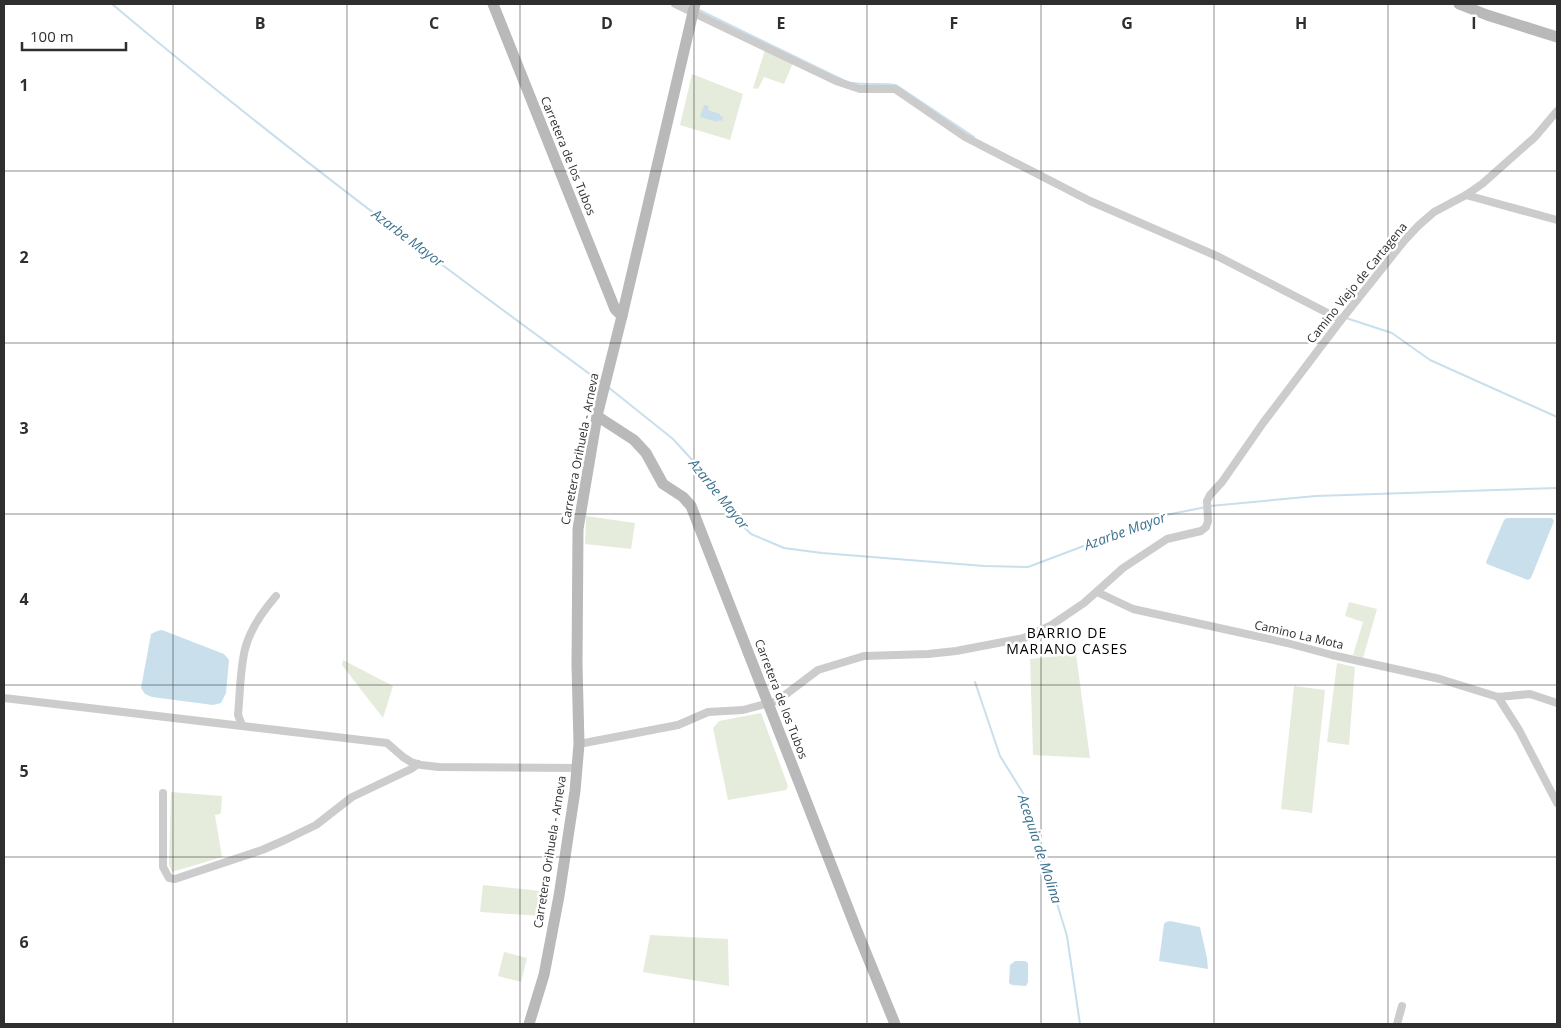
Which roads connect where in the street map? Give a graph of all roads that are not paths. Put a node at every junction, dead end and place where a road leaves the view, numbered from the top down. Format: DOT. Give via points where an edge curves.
graph roads {
  1 [pos="493,4"];
  2 [pos="675,4"];
  3 [pos="1459,4"];
  4 [pos="694,8"];
  5 [pos="1540,32"];
  6 [pos="1557,38"];
  7 [pos="1557,43"];
  8 [pos="1557,111"];
  9 [pos="1466,195"];
  10 [pos="1557,220"];
  11 [pos="622,316"];
  12 [pos="1341,320"];
  13 [pos="598,416"];
  14 [pos="1097,592"];
  15 [pos="276,596"];
  16 [pos="1498,697"];
  17 [pos="4,698"];
  18 [pos="1557,703"];
  19 [pos="768,704"];
  20 [pos="242,725"];
  21 [pos="578,744"];
  22 [pos="418,764"];
  23 [pos="576,768"];
  24 [pos="163,793"];
  25 [pos="1557,803"];
  26 [pos="1402,1006"];
  27 [pos="528,1024"];
  28 [pos="895,1024"];
  29 [pos="1397,1024"];
  1 -- 11 [label="main road, Carretera de los Tubos" via="615,309"];
  2 -- 4 [label="street"];
  3 -- 5 [label="main road"];
  4 -- 11 [label="main road, Carretera Orihuela - Arneva"];
  4 -- 12 [label="street" via="836,81 860,89 895,89 972,141 1090,201 1219,257"];
  5 -- 6 [label="main road"];
  5 -- 7 [label="street"];
  8 -- 9 [label="street, Camino Viejo de Cartagena" via="1522,149"];
  9 -- 10 [label="street"];
  9 -- 12 [label="street, Camino Viejo de Cartagena" via="1434,212 1418,226"];
  11 -- 13 [label="main road, Carretera Orihuela - Arneva"];
  12 -- 14 [label="street, Camino Viejo de Cartagena" via="1207,501 1206,527 1160,544 1123,568"];
  13 -- 19 [label="main road, Carretera de los Tubos" via="634,440 646,453 663,484 691,506"];
  13 -- 21 [label="main road, Carretera Orihuela - Arneva" via="578,529"];
  14 -- 16 [label="street, Camino La Mota" via="1133,609 1440,679"];
  14 -- 19 [label="street" via="1050,626 1024,638 956,651 864,656 818,670 786,696"];
  15 -- 20 [label="street" via="255,626 245,649 238,715"];
  16 -- 18 [label="street" via="1530,694"];
  16 -- 25 [label="street"];
  17 -- 20 [label="street"];
  19 -- 21 [label="street" via="743,710 708,712 678,725"];
  19 -- 28 [label="main road, Carretera de los Tubos"];
  20 -- 22 [label="street" via="387,743 403,757"];
  21 -- 23 [label="main road, Carretera Orihuela - Arneva"];
  22 -- 23 [label="street"];
  22 -- 24 [label="street" via="352,797 316,825 262,850 175,879 170,878 163,867"];
  23 -- 27 [label="main road, Carretera Orihuela - Arneva" via="559,896 544,975"];
  26 -- 29 [label="street"];
}
